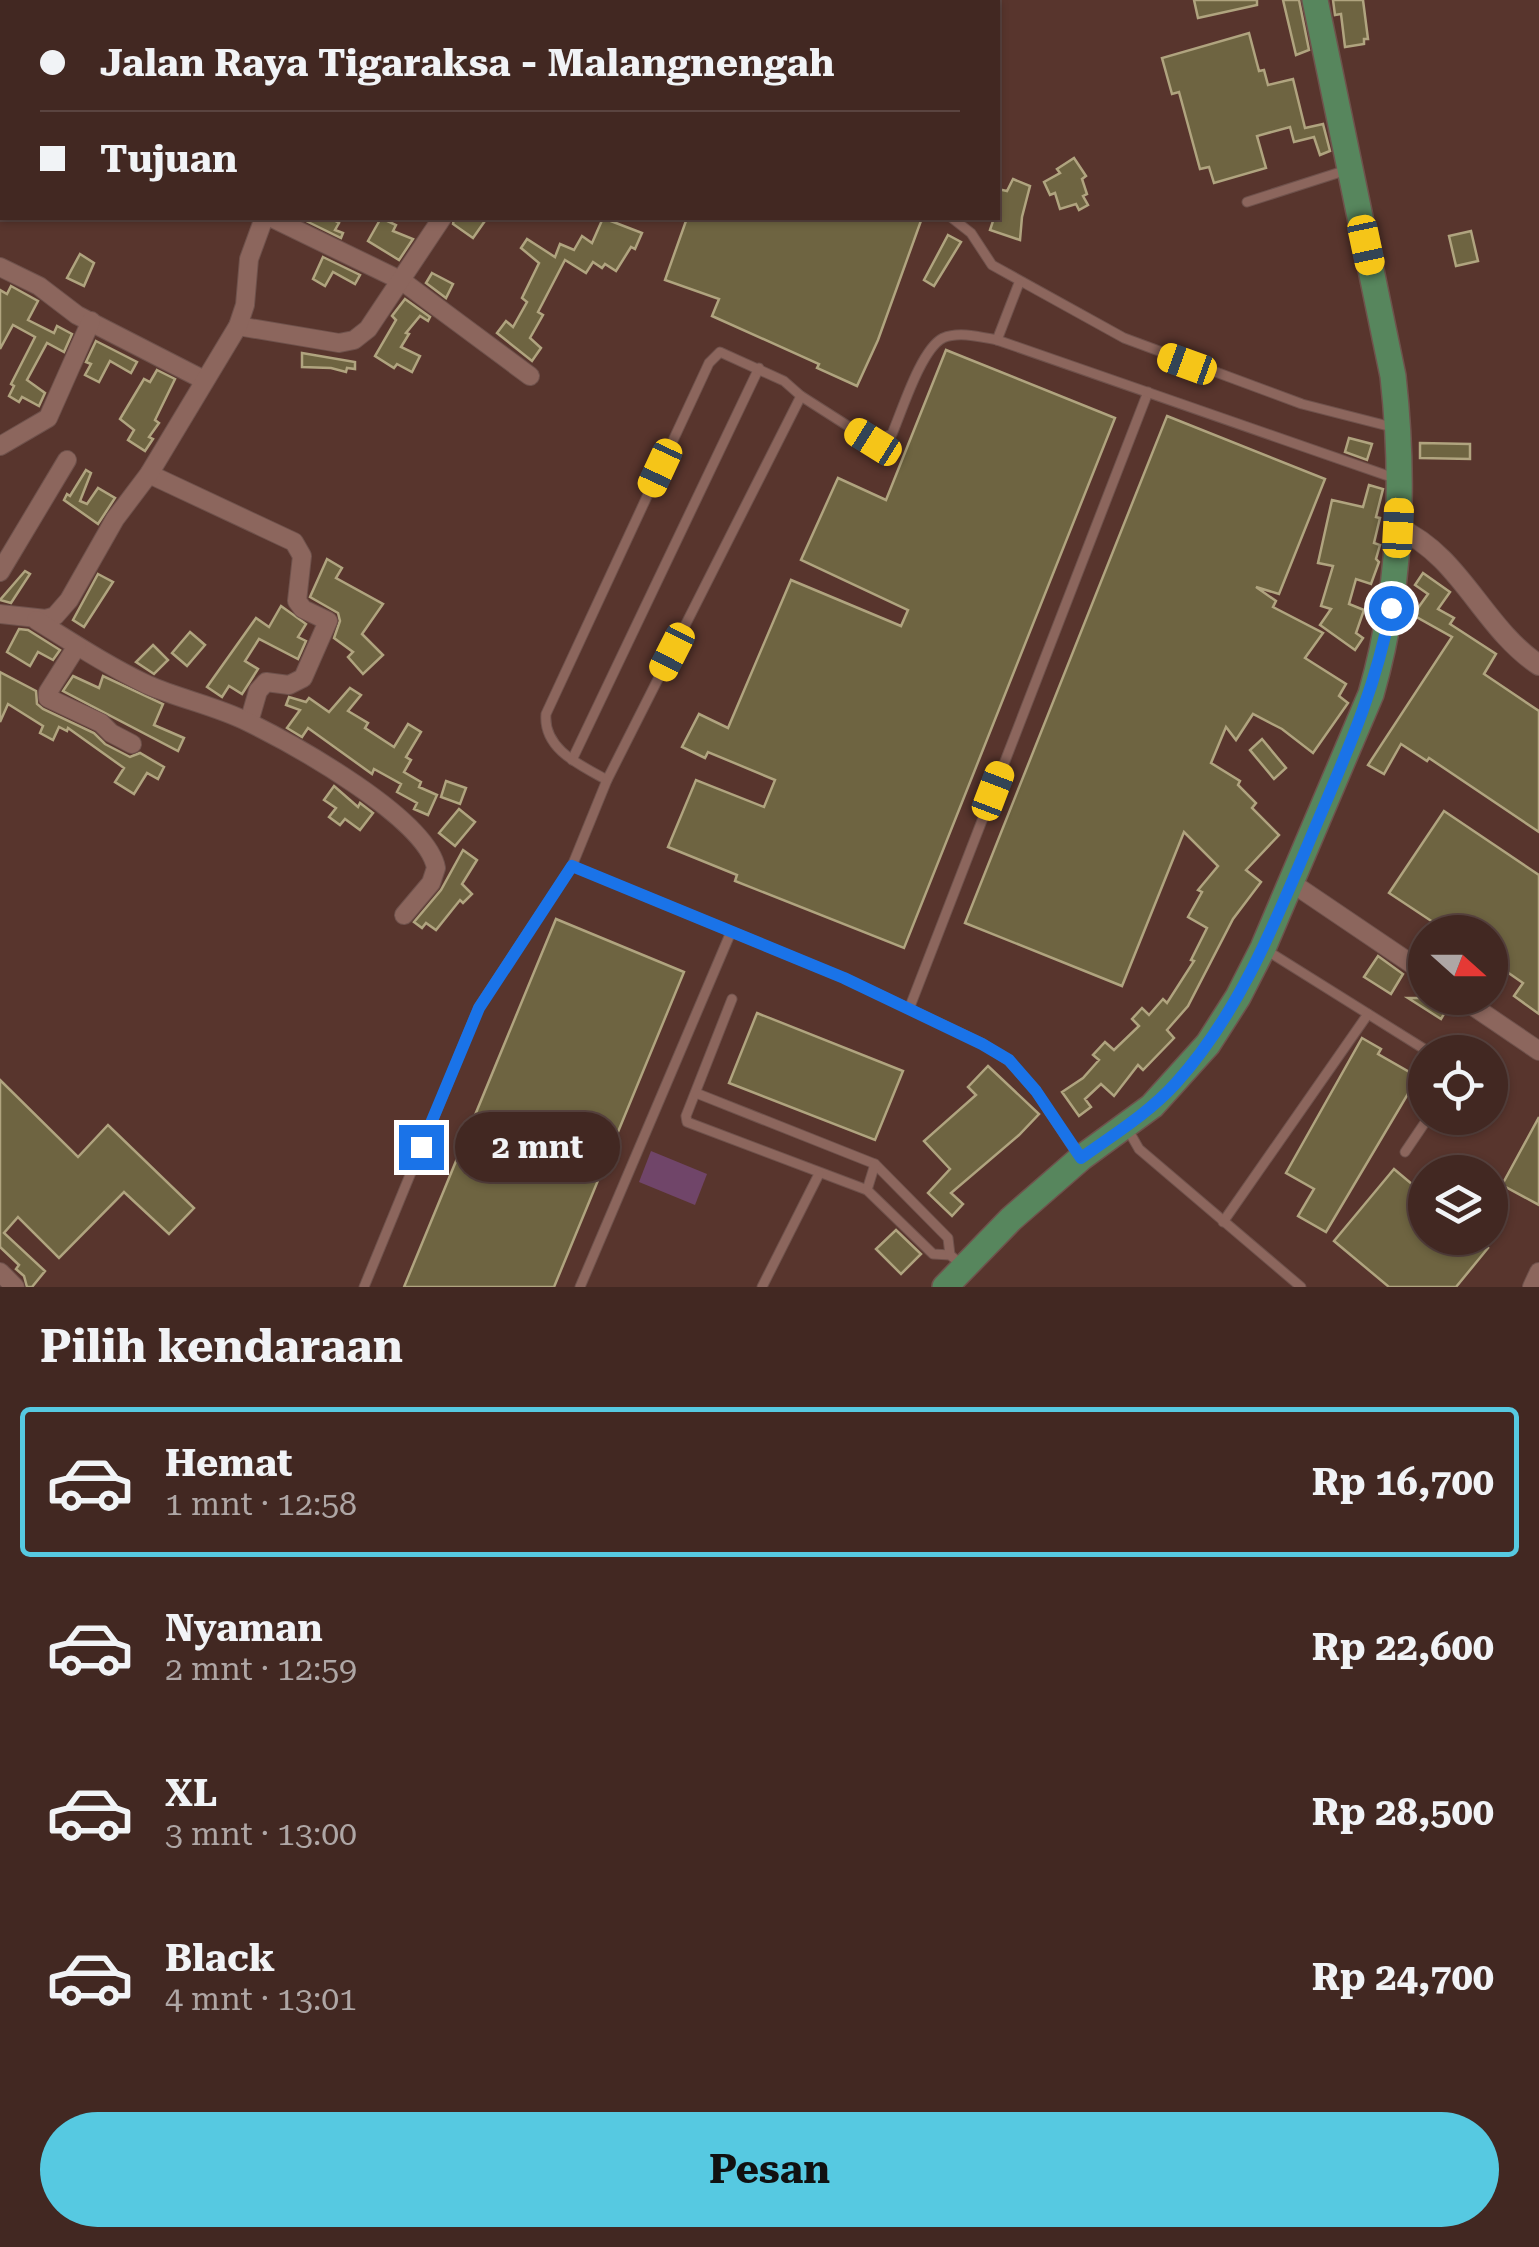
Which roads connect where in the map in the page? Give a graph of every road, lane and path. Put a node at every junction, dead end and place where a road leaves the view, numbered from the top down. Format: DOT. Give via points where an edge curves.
graph roads {
  1 [pos="1316,0"];
  2 [pos="1350,169"];
  3 [pos="1248,202"];
  4 [pos="263,220"];
  5 [pos="276,220"];
  6 [pos="441,220"];
  7 [pos="955,220"];
  8 [pos="0,266"];
  9 [pos="402,281"];
  10 [pos="1020,283"];
  11 [pos="91,321"];
  12 [pos="238,326"];
  13 [pos="997,340"];
  14 [pos="758,368"];
  15 [pos="530,376"];
  16 [pos="204,380"];
  17 [pos="1148,392"];
  18 [pos="802,396"];
  19 [pos="1399,429"];
  20 [pos="0,446"];
  21 [pos="67,460"];
  22 [pos="150,474"];
  23 [pos="1399,480"];
  24 [pos="1398,528"];
  25 [pos="0,572"];
  26 [pos="0,613"];
  27 [pos="36,620"];
  28 [pos="77,646"];
  29 [pos="1539,665"];
  30 [pos="249,722"];
  31 [pos="132,744"];
  32 [pos="572,760"];
  33 [pos="607,780"];
  34 [pos="572,866"];
  35 [pos="1292,882"];
  36 [pos="404,915"];
  37 [pos="731,932"];
  38 [pos="1263,948"];
  39 [pos="1408,961"];
  40 [pos="732,999"];
  41 [pos="909,1009"];
  42 [pos="1368,1014"];
  43 [pos="1485,1015"];
  44 [pos="1408,1039"];
  45 [pos="1539,1051"];
  46 [pos="696,1093"];
  47 [pos="1125,1126"];
  48 [pos="1416,1135"];
  49 [pos="1405,1152"];
  50 [pos="1081,1158"];
  51 [pos="875,1164"];
  52 [pos="819,1174"];
  53 [pos="868,1190"];
  54 [pos="1222,1222"];
  55 [pos="956,1260"];
  56 [pos="0,1272"];
  57 [pos="1539,1272"];
  58 [pos="15,1287"];
  59 [pos="364,1287"];
  60 [pos="580,1287"];
  61 [pos="762,1287"];
  62 [pos="946,1287"];
  63 [pos="1301,1287"];
  64 [pos="1532,1287"];
  1 -- 2 [label="main road"];
  2 -- 3 [label="lane"];
  2 -- 19 [label="main road"];
  4 -- 12 [label="street"];
  5 -- 9 [label="street"];
  6 -- 9 [label="street"];
  7 -- 10 [label="lane" via="972,232 992,265"];
  8 -- 11 [label="street"];
  9 -- 12 [label="street" via="354,340"];
  9 -- 15 [label="street"];
  10 -- 13 [label="lane"];
  10 -- 19 [label="lane" via="1155,352 1302,404"];
  11 -- 16 [label="street"];
  11 -- 20 [label="street" via="48,418"];
  12 -- 16 [label="street"];
  13 -- 17 [label="lane"];
  13 -- 18 [label="lane" via="944,338 930,350 892,434 883,440 873,442"];
  14 -- 18 [label="lane"];
  14 -- 32 [label="lane"];
  14 -- 32 [label="lane" via="720,352 709,362 546,714 544,729"];
  16 -- 22 [label="street"];
  17 -- 23 [label="lane"];
  17 -- 41 [label="lane"];
  18 -- 33 [label="lane"];
  19 -- 23 [label="main road"];
  21 -- 25 [label="street"];
  22 -- 27 [label="street" via="115,519 69,600 54,616"];
  22 -- 30 [label="street" via="294,542 302,556 297,602 328,621 303,678 290,685 266,682"];
  23 -- 24 [label="main road"];
  24 -- 29 [label="street" via="1431,547 1505,638"];
  24 -- 35 [label="main road" via="1391,608 1371,694"];
  26 -- 27 [label="street"];
  27 -- 28 [label="street"];
  28 -- 30 [label="street" via="152,686"];
  28 -- 31 [label="street" via="48,698"];
  30 -- 36 [label="street" via="376,798 422,839 435,860 434,876"];
  32 -- 33 [label="lane"];
  33 -- 34 [label="lane"];
  34 -- 37 [label="lane"];
  34 -- 59 [label="lane" via="479,1008"];
  35 -- 38 [label="main road"];
  35 -- 39 [label="street"];
  37 -- 41 [label="lane"];
  37 -- 60 [label="lane"];
  38 -- 42 [label="lane"];
  38 -- 47 [label="main road" via="1208,1044 1176,1083"];
  40 -- 46 [label="lane"];
  41 -- 50 [label="lane" via="1009,1060"];
  42 -- 44 [label="lane"];
  42 -- 54 [label="lane"];
  43 -- 45 [label="street"];
  46 -- 51 [label="lane"];
  46 -- 52 [label="lane" via="686,1116 693,1126"];
  47 -- 50 [label="main road"];
  47 -- 54 [label="lane" via="1138,1148"];
  48 -- 49 [label="lane"];
  50 -- 55 [label="main road"];
  51 -- 53 [label="lane"];
  51 -- 55 [label="lane" via="948,1238"];
  52 -- 53 [label="lane"];
  52 -- 61 [label="lane"];
  53 -- 55 [label="lane" via="932,1254"];
  54 -- 63 [label="lane"];
  55 -- 62 [label="main road"];
  56 -- 58 [label="street"];
  57 -- 64 [label="street"];
}
